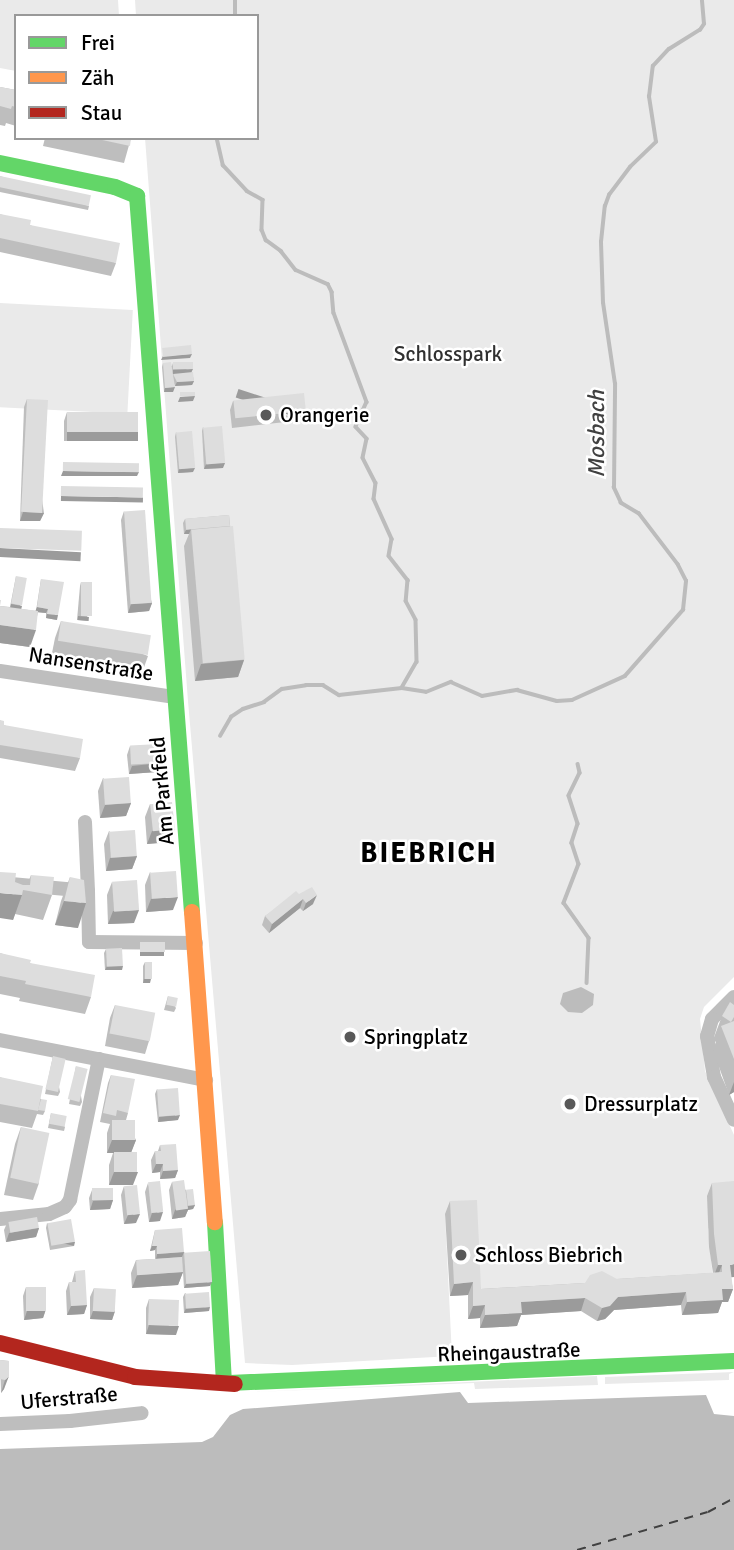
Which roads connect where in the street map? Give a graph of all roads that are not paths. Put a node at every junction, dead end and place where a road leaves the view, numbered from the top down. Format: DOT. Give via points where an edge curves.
graph roads {
  1 [pos="0,163"];
  2 [pos="0,671"];
  3 [pos="175,697"];
  4 [pos="85,822"];
  5 [pos="0,883"];
  6 [pos="89,891"];
  7 [pos="196,943"];
  8 [pos="734,997"];
  9 [pos="0,1040"];
  10 [pos="99,1059"];
  11 [pos="206,1080"];
  12 [pos="734,1120"];
  13 [pos="0,1219"];
  14 [pos="0,1343"];
  15 [pos="734,1361"];
  16 [pos="227,1383"];
  17 [pos="142,1413"];
  18 [pos="0,1424"];
  1 -- 3 [label="street, Am Parkfeld" via="115,187 137,196"];
  2 -- 3 [label="street, Nansenstraße"];
  3 -- 7 [label="street, Am Parkfeld"];
  4 -- 6 [label="street"];
  5 -- 6 [label="street"];
  6 -- 7 [label="street" via="89,942"];
  7 -- 11 [label="street, Am Parkfeld"];
  8 -- 12 [label="street" via="712,1018 707,1036 714,1077"];
  9 -- 10 [label="street"];
  10 -- 11 [label="street"];
  10 -- 13 [label="street" via="70,1200 49,1214"];
  11 -- 16 [label="street, Am Parkfeld"];
  14 -- 16 [label="street, Rheingaustraße" via="135,1377"];
  15 -- 16 [label="street, Rheingaustraße"];
  17 -- 18 [label="street, Uferstraße"];
}
